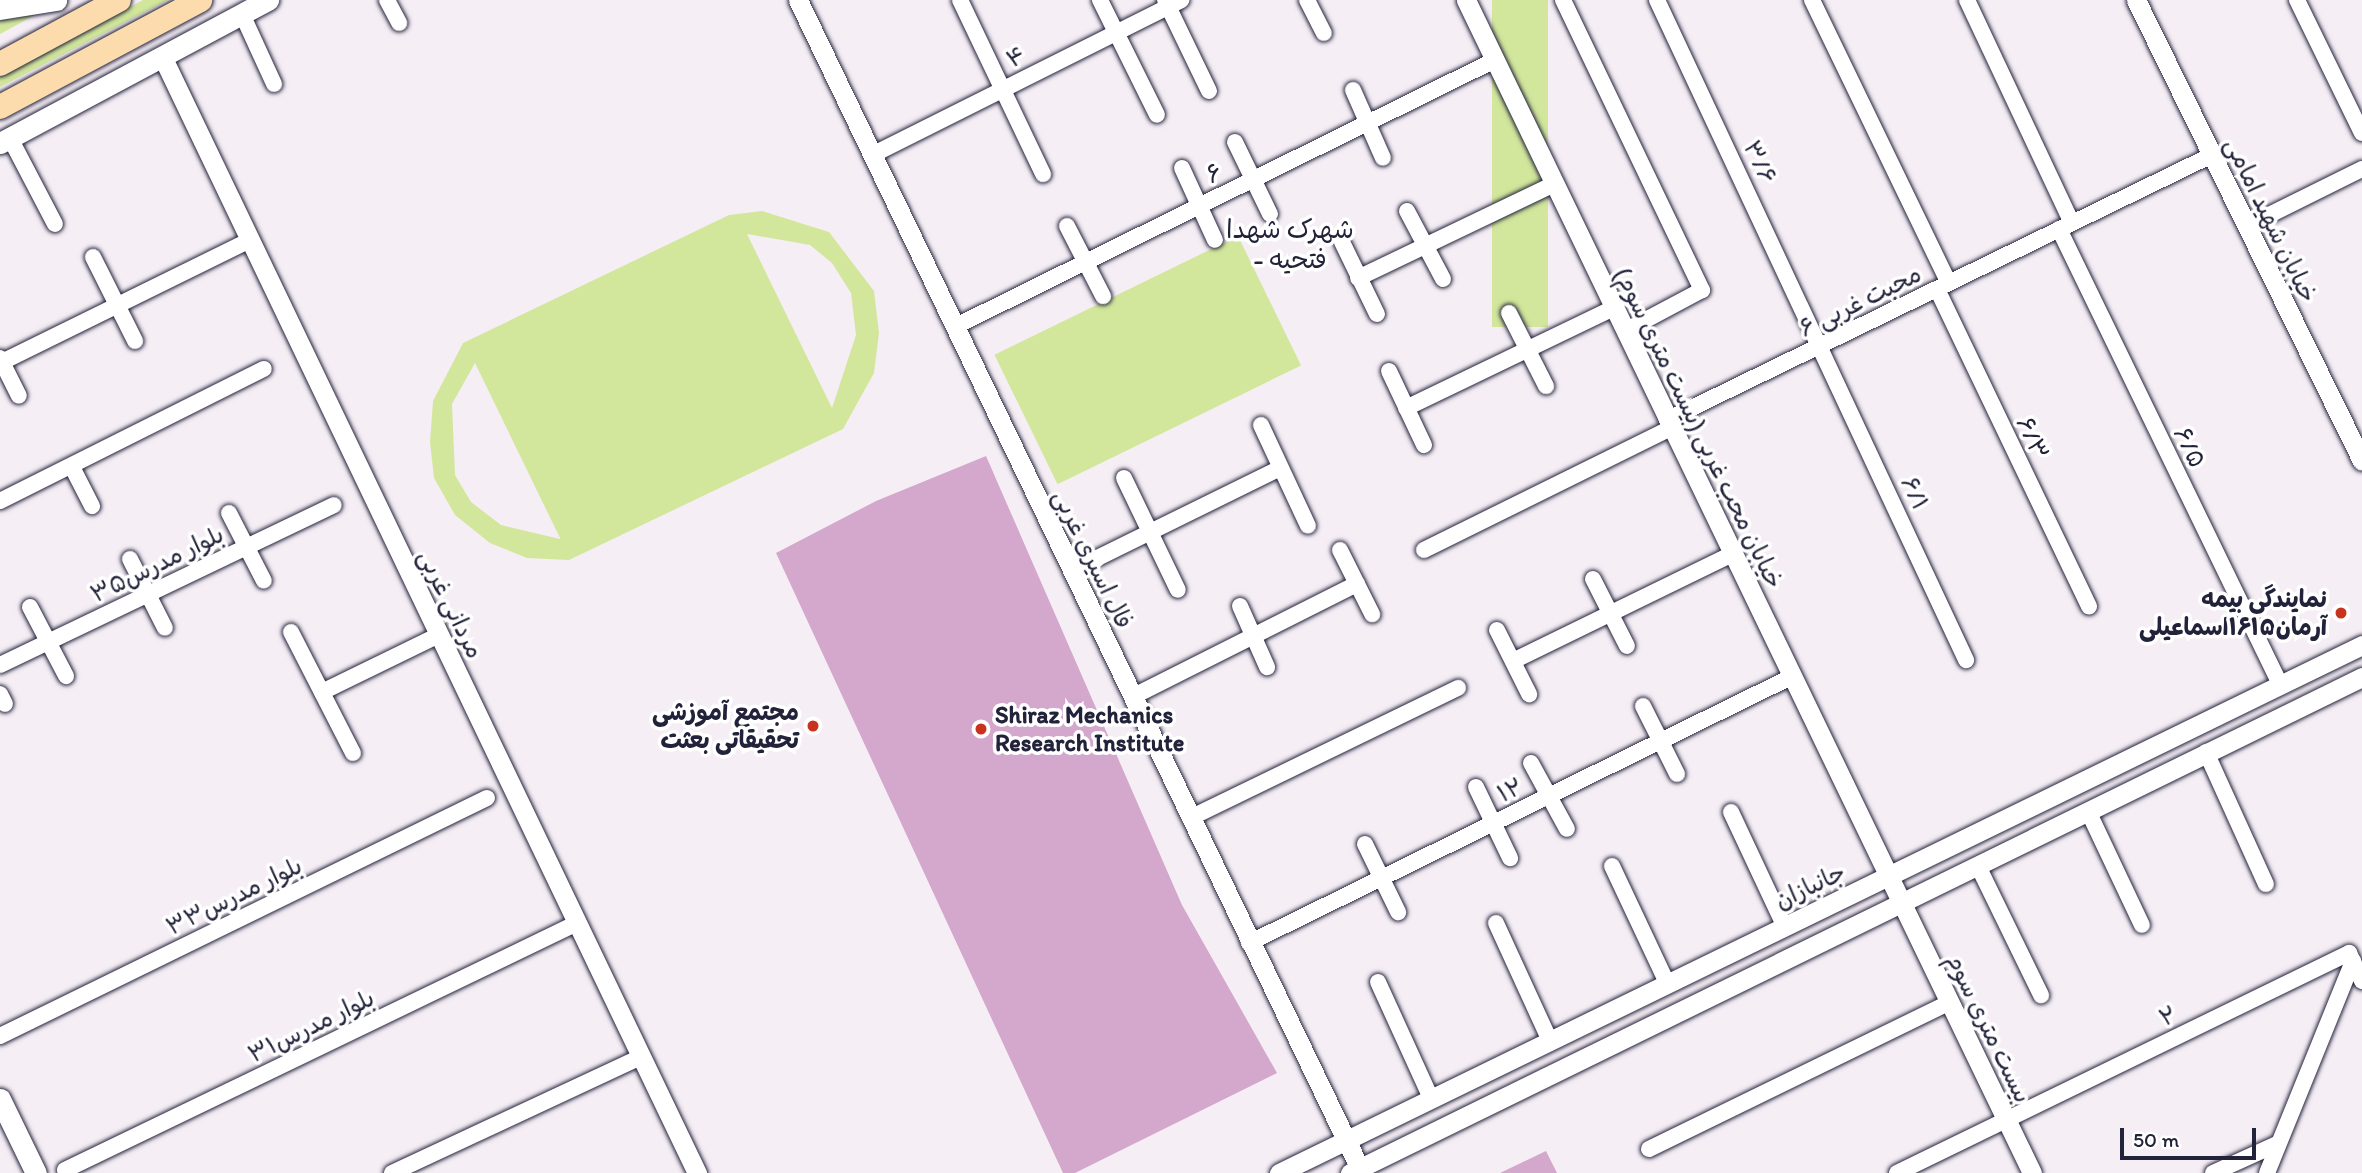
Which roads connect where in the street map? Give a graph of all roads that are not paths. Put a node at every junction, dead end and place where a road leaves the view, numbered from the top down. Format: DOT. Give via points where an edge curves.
graph roads {
  1 [pos="56,0"];
  2 [pos="119,0"];
  3 [pos="200,0"];
  4 [pos="268,0"];
  5 [pos="387,0"];
  6 [pos="798,0"];
  7 [pos="960,0"];
  8 [pos="1100,0"];
  9 [pos="1307,0"];
  10 [pos="1466,0"];
  11 [pos="1563,0"];
  12 [pos="1657,0"];
  13 [pos="1812,0"];
  14 [pos="1968,0"];
  15 [pos="2136,0"];
  16 [pos="2297,0"];
  17 [pos="1172,2"];
  18 [pos="0,9"];
  19 [pos="242,14"];
  20 [pos="399,23"];
  21 [pos="1116,33"];
  22 [pos="1324,33"];
  23 [pos="162,57"];
  24 [pos="1494,60"];
  25 [pos="0,64"];
  26 [pos="274,84"];
  27 [pos="1003,89"];
  28 [pos="1353,90"];
  29 [pos="1209,91"];
  30 [pos="0,107"];
  31 [pos="1157,115"];
  32 [pos="1367,122"];
  33 [pos="2362,134"];
  34 [pos="5,141"];
  35 [pos="1235,142"];
  36 [pos="872,155"];
  37 [pos="2212,155"];
  38 [pos="1383,158"];
  39 [pos="1182,168"];
  40 [pos="2362,169"];
  41 [pos="1043,174"];
  42 [pos="1254,179"];
  43 [pos="1554,184"];
  44 [pos="1199,206"];
  45 [pos="1407,211"];
  46 [pos="1270,214"];
  47 [pos="55,223"];
  48 [pos="1067,226"];
  49 [pos="2065,226"];
  50 [pos="2247,226"];
  51 [pos="250,240"];
  52 [pos="1215,240"];
  53 [pos="1342,242"];
  54 [pos="1425,246"];
  55 [pos="93,257"];
  56 [pos="1086,262"];
  57 [pos="1358,278"];
  58 [pos="1443,279"];
  59 [pos="1943,286"];
  60 [pos="1103,296"];
  61 [pos="117,305"];
  62 [pos="1614,308"];
  63 [pos="1509,313"];
  64 [pos="1377,314"];
  65 [pos="954,327"];
  66 [pos="1625,331"];
  67 [pos="135,341"];
  68 [pos="1822,345"];
  69 [pos="1528,351"];
  70 [pos="1,361"];
  71 [pos="264,369"];
  72 [pos="1389,371"];
  73 [pos="1546,387"];
  74 [pos="19,396"];
  75 [pos="1406,408"];
  76 [pos="1669,424"];
  77 [pos="1261,425"];
  78 [pos="1424,445"];
  79 [pos="2362,461"];
  80 [pos="72,467"];
  81 [pos="1280,468"];
  82 [pos="1124,478"];
  83 [pos="0,501"];
  84 [pos="334,505"];
  85 [pos="92,506"];
  86 [pos="229,513"];
  87 [pos="1308,526"];
  88 [pos="1150,532"];
  89 [pos="246,547"];
  90 [pos="1340,550"];
  91 [pos="1424,551"];
  92 [pos="1732,554"];
  93 [pos="130,559"];
  94 [pos="1072,571"];
  95 [pos="1593,579"];
  96 [pos="264,581"];
  97 [pos="1357,584"];
  98 [pos="1178,590"];
  99 [pos="147,594"];
  100 [pos="1240,606"];
  101 [pos="2089,606"];
  102 [pos="30,607"];
  103 [pos="1372,614"];
  104 [pos="1610,614"];
  105 [pos="164,628"];
  106 [pos="1497,630"];
  107 [pos="291,632"];
  108 [pos="439,635"];
  109 [pos="1253,636"];
  110 [pos="48,642"];
  111 [pos="2362,645"];
  112 [pos="1626,646"];
  113 [pos="1966,660"];
  114 [pos="1513,661"];
  115 [pos="0,665"];
  116 [pos="1267,667"];
  117 [pos="66,676"];
  118 [pos="1791,677"];
  119 [pos="2362,677"];
  120 [pos="2280,684"];
  121 [pos="1458,688"];
  122 [pos="322,692"];
  123 [pos="1529,694"];
  124 [pos="1132,697"];
  125 [pos="1643,706"];
  126 [pos="2194,728"];
  127 [pos="1661,741"];
  128 [pos="352,752"];
  129 [pos="2206,752"];
  130 [pos="1531,764"];
  131 [pos="1677,774"];
  132 [pos="1476,787"];
  133 [pos="1549,796"];
  134 [pos="487,797"];
  135 [pos="2088,810"];
  136 [pos="1731,812"];
  137 [pos="1190,818"];
  138 [pos="1493,823"];
  139 [pos="1567,829"];
  140 [pos="1365,845"];
  141 [pos="1510,858"];
  142 [pos="1612,866"];
  143 [pos="1978,866"];
  144 [pos="1887,877"];
  145 [pos="1382,878"];
  146 [pos="2266,884"];
  147 [pos="1902,904"];
  148 [pos="1398,912"];
  149 [pos="577,923"];
  150 [pos="1496,923"];
  151 [pos="1784,925"];
  152 [pos="2142,925"];
  153 [pos="1249,943"];
  154 [pos="2351,957"];
  155 [pos="1666,981"];
  156 [pos="1378,982"];
  157 [pos="2362,982"];
  158 [pos="2041,995"];
  159 [pos="1950,1002"];
  160 [pos="0,1036"];
  161 [pos="1549,1039"];
  162 [pos="641,1057"];
  163 [pos="1430,1096"];
  164 [pos="0,1099"];
  165 [pos="2007,1121"];
  166 [pos="1344,1140"];
  167 [pos="2279,1143"];
  168 [pos="1649,1149"];
  169 [pos="65,1170"];
  170 [pos="1357,1171"];
  171 [pos="36,1173"];
  172 [pos="392,1173"];
  173 [pos="696,1173"];
  174 [pos="1279,1173"];
  175 [pos="1897,1173"];
  176 [pos="2032,1173"];
  177 [pos="2213,1173"];
  178 [pos="2267,1173"];
  1 -- 18 [label="main road"];
  2 -- 25 [label="highway"];
  3 -- 30 [label="highway"];
  4 -- 19 [label="main road"];
  5 -- 20 [label="street"];
  6 -- 36 [label="street, فال اسیری غربی"];
  7 -- 27 [label="street"];
  8 -- 21 [label="street"];
  9 -- 22 [label="street"];
  10 -- 24 [label="street, خیابان محب غربی (بیست متری سوم)"];
  11 -- 66 [label="street" via="1702,290"];
  12 -- 68 [label="street, ۳/۶"];
  13 -- 59 [label="street, ۶/۳"];
  14 -- 49 [label="street, ۶/۵"];
  15 -- 37 [label="street, خیابان شهید امامی"];
  16 -- 33 [label="street"];
  17 -- 21 [label="street, ۴"];
  17 -- 29 [label="street"];
  19 -- 23 [label="main road"];
  19 -- 26 [label="street"];
  21 -- 27 [label="street, ۴"];
  21 -- 31 [label="street"];
  23 -- 34 [label="main road"];
  23 -- 51 [label="street, مردانی غربی"];
  24 -- 32 [label="street, ۶"];
  24 -- 43 [label="street, خیابان محب غربی (بیست متری سوم)"];
  27 -- 36 [label="street, ۴"];
  27 -- 41 [label="street"];
  28 -- 32 [label="street"];
  32 -- 38 [label="street"];
  32 -- 42 [label="street, ۶"];
  34 -- 47 [label="street"];
  35 -- 42 [label="street"];
  36 -- 65 [label="street, فال اسیری غربی"];
  37 -- 49 [label="street, محبت غربی ۶"];
  37 -- 50 [label="street, خیابان شهید امامی"];
  39 -- 44 [label="street"];
  40 -- 50 [label="street"];
  42 -- 44 [label="street, ۶"];
  42 -- 46 [label="street"];
  43 -- 54 [label="street"];
  43 -- 62 [label="street, خیابان محب غربی (بیست متری سوم)"];
  44 -- 52 [label="street"];
  44 -- 56 [label="street, ۶"];
  45 -- 54 [label="street"];
  48 -- 56 [label="street"];
  49 -- 59 [label="street, محبت غربی ۶"];
  49 -- 120 [label="street, ۶/۵"];
  50 -- 79 [label="street, خیابان شهید امامی"];
  51 -- 61 [label="street"];
  51 -- 108 [label="street, مردانی غربی"];
  53 -- 57 [label="street"];
  54 -- 57 [label="street"];
  54 -- 58 [label="street"];
  55 -- 61 [label="street"];
  56 -- 60 [label="street"];
  56 -- 65 [label="street, ۶"];
  57 -- 64 [label="street"];
  59 -- 68 [label="street, محبت غربی ۶"];
  59 -- 101 [label="street, ۶/۳"];
  61 -- 67 [label="street"];
  61 -- 70 [label="street"];
  62 -- 66 [label="street, خیابان محب غربی (بیست متری سوم)"];
  62 -- 69 [label="street"];
  63 -- 69 [label="street"];
  65 -- 94 [label="street, فال اسیری غربی"];
  66 -- 76 [label="street, خیابان محب غربی (بیست متری سوم)"];
  68 -- 76 [label="street, محبت غربی ۶"];
  68 -- 113 [label="street, ۶/۱"];
  69 -- 73 [label="street"];
  69 -- 75 [label="street"];
  70 -- 74 [label="street"];
  71 -- 80 [label="street"];
  72 -- 75 [label="street"];
  75 -- 78 [label="street"];
  76 -- 91 [label="street, محبت غربی ۶"];
  76 -- 92 [label="street, خیابان محب غربی (بیست متری سوم)"];
  77 -- 81 [label="street"];
  80 -- 83 [label="street"];
  80 -- 85 [label="street"];
  81 -- 87 [label="street"];
  81 -- 88 [label="street"];
  82 -- 88 [label="street"];
  84 -- 89 [label="street, بلوار مدرس۳۵"];
  86 -- 89 [label="street"];
  88 -- 94 [label="street"];
  88 -- 98 [label="street"];
  89 -- 96 [label="street"];
  89 -- 99 [label="street, بلوار مدرس۳۵"];
  90 -- 97 [label="street"];
  92 -- 104 [label="street"];
  92 -- 118 [label="street, خیابان محب غربی (بیست متری سوم)"];
  93 -- 99 [label="street"];
  94 -- 124 [label="street, فال اسیری غربی"];
  95 -- 104 [label="street"];
  97 -- 103 [label="street"];
  97 -- 109 [label="street"];
  99 -- 105 [label="street"];
  99 -- 110 [label="street, بلوار مدرس۳۵"];
  100 -- 109 [label="street"];
  102 -- 110 [label="street"];
  104 -- 112 [label="street"];
  104 -- 114 [label="street"];
  106 -- 114 [label="street"];
  107 -- 122 [label="street"];
  108 -- 122 [label="street"];
  108 -- 149 [label="street, مردانی غربی"];
  109 -- 116 [label="street"];
  109 -- 124 [label="street"];
  110 -- 115 [label="street, بلوار مدرس۳۵"];
  110 -- 117 [label="street"];
  111 -- 120 [label="street, جانبازان"];
  114 -- 123 [label="street"];
  118 -- 127 [label="street, ۱۲"];
  118 -- 144 [label="street, خیابان محب غربی (بیست متری سوم)"];
  119 -- 129 [label="street"];
  120 -- 126 [label="street, جانبازان"];
  121 -- 137 [label="street"];
  122 -- 128 [label="street"];
  124 -- 137 [label="street, فال اسیری غربی"];
  125 -- 127 [label="street"];
  126 -- 129 [label="street"];
  126 -- 144 [label="street, جانبازان"];
  127 -- 131 [label="street"];
  127 -- 133 [label="street, ۱۲"];
  129 -- 135 [label="street"];
  129 -- 146 [label="street"];
  130 -- 133 [label="street"];
  132 -- 138 [label="street"];
  133 -- 138 [label="street, ۱۲"];
  133 -- 139 [label="street"];
  134 -- 160 [label="street, بلوار مدرس۳۳"];
  135 -- 143 [label="street"];
  135 -- 152 [label="street"];
  136 -- 151 [label="street"];
  137 -- 153 [label="street, فال اسیری غربی"];
  138 -- 141 [label="street"];
  138 -- 145 [label="street, ۱۲"];
  140 -- 145 [label="street"];
  142 -- 155 [label="street"];
  143 -- 147 [label="street"];
  143 -- 158 [label="street"];
  144 -- 147 [label="street, بیست متری سوم"];
  144 -- 151 [label="street, جانبازان"];
  145 -- 148 [label="street"];
  145 -- 153 [label="street, ۱۲"];
  147 -- 159 [label="street, بیست متری سوم"];
  147 -- 170 [label="street"];
  149 -- 162 [label="street, مردانی غربی"];
  149 -- 169 [label="street, بلوار مدرس۳۱"];
  150 -- 161 [label="street"];
  151 -- 155 [label="street, جانبازان"];
  153 -- 166 [label="street, فال اسیری غربی"];
  154 -- 157 [label="street"];
  154 -- 165 [label="street, ۲"];
  154 -- 167 [label="street"];
  155 -- 161 [label="street, جانبازان"];
  156 -- 163 [label="street"];
  159 -- 165 [label="street, بیست متری سوم"];
  159 -- 168 [label="street"];
  161 -- 163 [label="street, جانبازان"];
  162 -- 172 [label="street"];
  162 -- 173 [label="street, مردانی غربی"];
  163 -- 166 [label="street, جانبازان"];
  164 -- 171 [label="main road"];
  165 -- 175 [label="street, ۲"];
  165 -- 176 [label="street, بیست متری سوم"];
  166 -- 170 [label="street, فال اسیری غربی"];
  166 -- 174 [label="street, جانبازان"];
  167 -- 177 [label="street"];
  167 -- 178 [label="street"];
}
